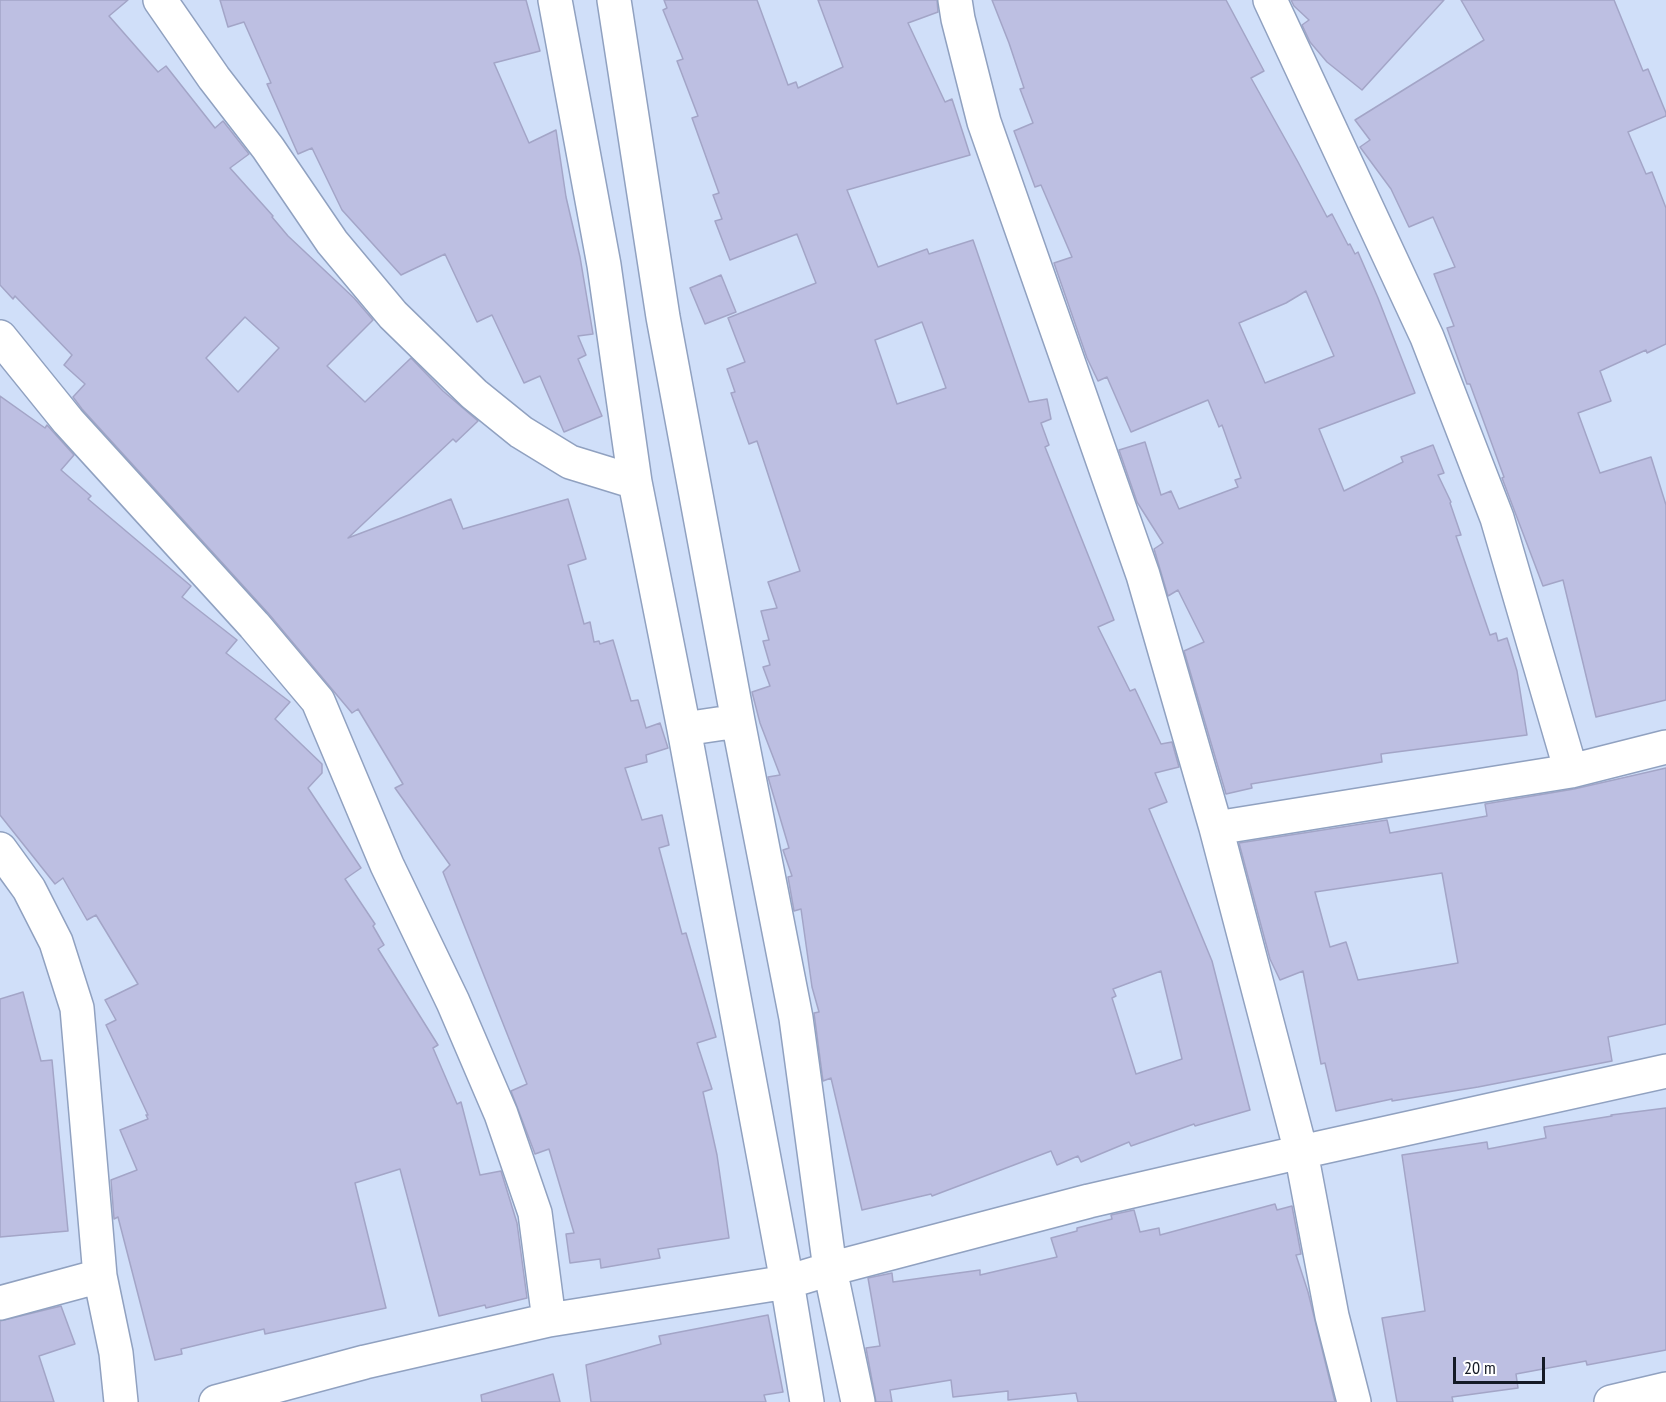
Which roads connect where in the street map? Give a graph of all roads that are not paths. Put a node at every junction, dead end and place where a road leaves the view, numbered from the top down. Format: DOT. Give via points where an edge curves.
graph roads {
  1 [pos="160,0"];
  2 [pos="555,0"];
  3 [pos="614,0"];
  4 [pos="955,0"];
  5 [pos="1270,0"];
  6 [pos="0,337"];
  7 [pos="635,482"];
  8 [pos="738,721"];
  9 [pos="684,729"];
  10 [pos="1666,747"];
  11 [pos="1571,771"];
  12 [pos="1216,828"];
  13 [pos="0,849"];
  14 [pos="1666,1071"];
  15 [pos="1301,1152"];
  16 [pos="830,1269"];
  17 [pos="100,1276"];
  18 [pos="787,1282"];
  19 [pos="0,1303"];
  20 [pos="549,1320"];
  21 [pos="1666,1389"];
  22 [pos="121,1402"];
  23 [pos="216,1402"];
  24 [pos="807,1402"];
  25 [pos="858,1402"];
  26 [pos="1354,1402"];
  27 [pos="1611,1402"];
  1 -- 7 [label="street" via="332,242 401,322 474,394 521,432 570,462"];
  2 -- 7 [label="street" via="604,265"];
  3 -- 8 [label="street" via="663,317"];
  4 -- 12 [label="street" via="984,122 1143,575"];
  5 -- 11 [label="street" via="1435,358 1497,518"];
  6 -- 20 [label="street" via="68,421 318,701 387,865 501,1114 535,1212"];
  7 -- 9 [label="street"];
  8 -- 9 [label="street"];
  8 -- 16 [label="street" via="796,1018"];
  9 -- 18 [label="street"];
  10 -- 11 [label="street"];
  11 -- 12 [label="street"];
  12 -- 15 [label="street"];
  13 -- 17 [label="street" via="29,889 56,942 77,1008"];
  14 -- 15 [label="street"];
  15 -- 16 [label="street" via="1089,1201"];
  15 -- 26 [label="street" via="1332,1316"];
  16 -- 18 [label="street"];
  16 -- 25 [label="street"];
  17 -- 19 [label="street"];
  17 -- 22 [label="street" via="116,1353"];
  18 -- 20 [label="street"];
  18 -- 24 [label="street"];
  20 -- 23 [label="street" via="365,1362"];
  21 -- 27 [label="street"];
}
